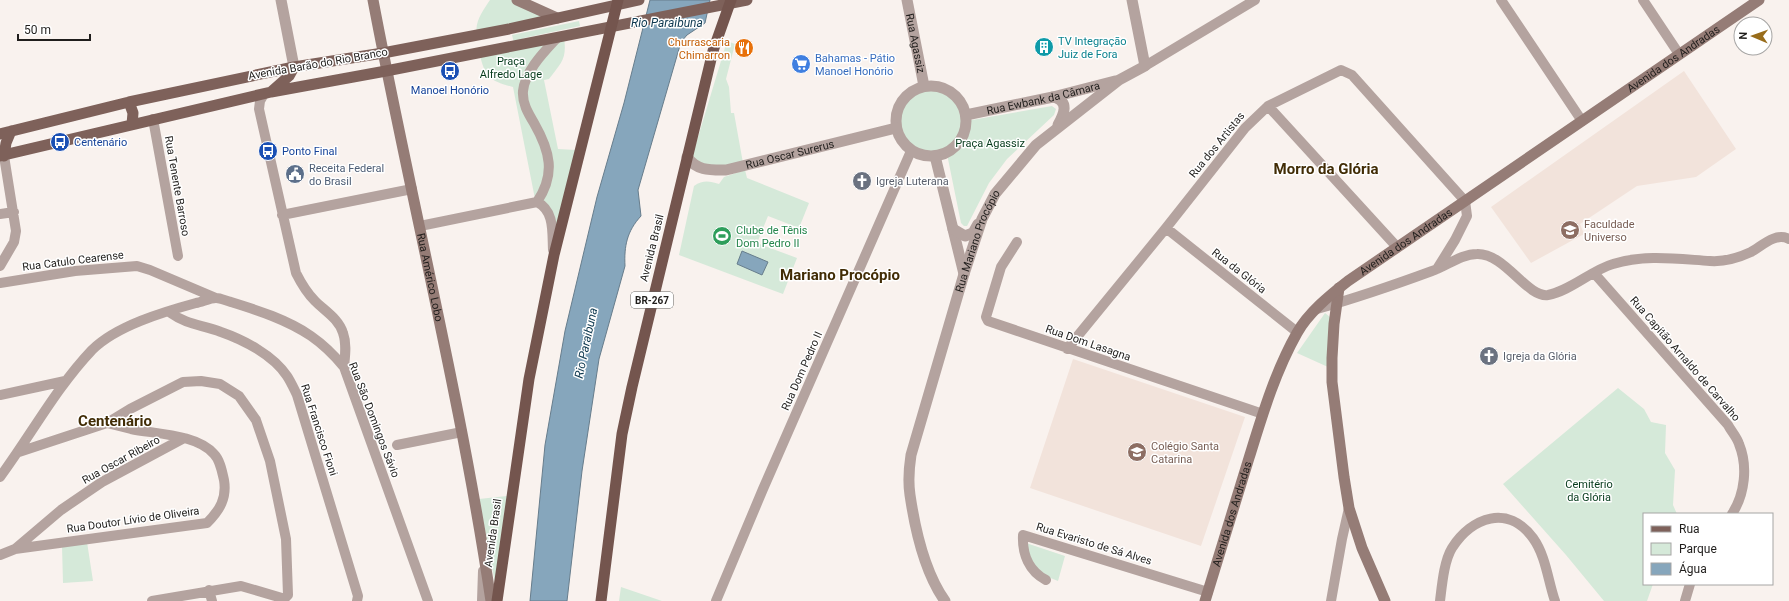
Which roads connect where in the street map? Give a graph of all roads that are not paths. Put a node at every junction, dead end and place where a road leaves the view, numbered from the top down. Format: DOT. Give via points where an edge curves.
graph roads {
  1 [pos="281,0"];
  2 [pos="373,0"];
  3 [pos="517,0"];
  4 [pos="638,0"];
  5 [pos="747,0"];
  6 [pos="907,0"];
  7 [pos="1132,0"];
  8 [pos="1255,0"];
  9 [pos="1501,0"];
  10 [pos="1643,0"];
  11 [pos="1759,0"];
  12 [pos="617,2"];
  13 [pos="729,2"];
  14 [pos="557,18"];
  15 [pos="611,27"];
  16 [pos="557,38"];
  17 [pos="383,53"];
  18 [pos="1680,54"];
  19 [pos="1145,66"];
  20 [pos="294,67"];
  21 [pos="386,71"];
  22 [pos="1119,80"];
  23 [pos="924,86"];
  24 [pos="268,93"];
  25 [pos="1053,97"];
  26 [pos="129,102"];
  27 [pos="1268,106"];
  28 [pos="966,114"];
  29 [pos="153,119"];
  30 [pos="1582,121"];
  31 [pos="132,124"];
  32 [pos="896,128"];
  33 [pos="1056,128"];
  34 [pos="6,132"];
  35 [pos="911,151"];
  36 [pos="2,156"];
  37 [pos="935,156"];
  38 [pos="687,157"];
  39 [pos="412,189"];
  40 [pos="1465,201"];
  41 [pos="537,202"];
  42 [pos="14,212"];
  43 [pos="0,214"];
  44 [pos="282,214"];
  45 [pos="982,219"];
  46 [pos="420,226"];
  47 [pos="1166,228"];
  48 [pos="953,229"];
  49 [pos="1789,239"];
  50 [pos="1017,242"];
  51 [pos="1397,247"];
  52 [pos="554,255"];
  53 [pos="178,256"];
  54 [pos="0,266"];
  55 [pos="1436,269"];
  56 [pos="1594,272"];
  57 [pos="964,274"];
  58 [pos="0,283"];
  59 [pos="1339,288"];
  60 [pos="216,298"];
  61 [pos="1337,303"];
  62 [pos="1317,309"];
  63 [pos="169,312"];
  64 [pos="1297,332"];
  65 [pos="1067,349"];
  66 [pos="344,367"];
  67 [pos="65,381"];
  68 [pos="0,395"];
  69 [pos="1263,414"];
  70 [pos="107,423"];
  71 [pos="462,432"];
  72 [pos="184,438"];
  73 [pos="397,445"];
  74 [pos="19,452"];
  75 [pos="0,477"];
  76 [pos="1349,508"];
  77 [pos="1733,513"];
  78 [pos="15,549"];
  79 [pos="0,555"];
  80 [pos="484,555"];
  81 [pos="1046,580"];
  82 [pos="1690,585"];
  83 [pos="1550,586"];
  84 [pos="208,590"];
  85 [pos="1207,596"];
  86 [pos="152,601"];
  87 [pos="212,601"];
  88 [pos="357,601"];
  89 [pos="428,601"];
  90 [pos="482,601"];
  91 [pos="490,601"];
  92 [pos="497,601"];
  93 [pos="601,601"];
  94 [pos="716,601"];
  95 [pos="945,601"];
  96 [pos="1331,601"];
  97 [pos="1385,601"];
  98 [pos="1440,601"];
  99 [pos="1549,601"];
  100 [pos="1555,601"];
  101 [pos="1685,601"];
  1 -- 20 [label="street"];
  2 -- 17 [label="main road, Rua Américo Lobo"];
  3 -- 14 [label="main road"];
  4 -- 12 [label="main road, Avenida Barão do Rio Branco"];
  5 -- 13 [label="main road"];
  6 -- 23 [label="street, Rua Agassiz"];
  7 -- 19 [label="street"];
  8 -- 19 [label="street, Rua Mariano Procópio"];
  9 -- 30 [label="street"];
  10 -- 18 [label="street"];
  11 -- 18 [label="main road, Avenida dos Andradas"];
  12 -- 14 [label="main road, Avenida Barão do Rio Branco"];
  12 -- 15 [label="highway, Avenida Brasil"];
  13 -- 15 [label="main road, Avenida Barão do Rio Branco" via="712,8"];
  13 -- 38 [label="highway, Avenida Brasil / BR-267" via="713,51"];
  14 -- 17 [label="main road, Avenida Barão do Rio Branco"];
  15 -- 16 [label="main road, Avenida Barão do Rio Branco"];
  15 -- 52 [label="highway, Avenida Brasil"];
  16 -- 21 [label="main road, Avenida Barão do Rio Branco"];
  16 -- 41 [label="street" via="532,70 523,91 527,111 548,152 550,169 546,185"];
  17 -- 20 [label="main road, Avenida Barão do Rio Branco"];
  17 -- 21 [label="main road, Rua Américo Lobo"];
  18 -- 30 [label="main road, Avenida dos Andradas"];
  19 -- 22 [label="street, Rua Mariano Procópio"];
  20 -- 24 [label="main road" via="289,76"];
  20 -- 26 [label="main road, Avenida Barão do Rio Branco"];
  21 -- 24 [label="main road, Avenida Barão do Rio Branco"];
  21 -- 39 [label="main road, Rua Américo Lobo"];
  22 -- 25 [label="street, Rua Ewbank da Câmara"];
  22 -- 33 [label="street, Rua Mariano Procópio"];
  23 -- 28 [label="street" via="948,89 960,100"];
  23 -- 32 [label="street" via="915,89 901,101"];
  24 -- 29 [label="main road, Avenida Barão do Rio Branco"];
  24 -- 44 [label="street" via="260,101 259,109"];
  25 -- 28 [label="street, Rua Ewbank da Câmara"];
  25 -- 33 [label="street" via="1060,100 1064,107 1064,114"];
  26 -- 31 [label="main road" via="133,113"];
  26 -- 34 [label="main road, Avenida Barão do Rio Branco"];
  27 -- 40 [label="street, Rua dos Artistas" via="1334,72 1347,72"];
  27 -- 47 [label="street, Rua dos Artistas" via="1245,128"];
  27 -- 51 [label="street"];
  28 -- 37 [label="street" via="964,133 958,144 948,152"];
  29 -- 31 [label="main road, Avenida Barão do Rio Branco"];
  29 -- 53 [label="street, Rua Tenente Barroso"];
  30 -- 40 [label="main road, Avenida dos Andradas"];
  31 -- 36 [label="main road, Avenida Barão do Rio Branco"];
  32 -- 35 [label="street"];
  32 -- 38 [label="street, Rua Oscar Surerus" via="726,170 702,169"];
  33 -- 45 [label="street, Rua Mariano Procópio" via="1036,145 1008,177 995,194"];
  34 -- 36 [label="main road"];
  35 -- 37 [label="street" via="923,156"];
  35 -- 94 [label="street, Rua Dom Pedro II"];
  36 -- 42 [label="street"];
  37 -- 48 [label="street"];
  38 -- 93 [label="highway, Avenida Brasil / BR-267" via="622,434"];
  39 -- 44 [label="street"];
  39 -- 46 [label="main road, Rua Américo Lobo"];
  40 -- 51 [label="main road, Avenida dos Andradas"];
  40 -- 55 [label="street" via="1467,216"];
  41 -- 46 [label="street"];
  41 -- 52 [label="street" via="544,206 551,220"];
  42 -- 43 [label="street"];
  42 -- 54 [label="street" via="14,242"];
  44 -- 66 [label="street" via="296,273 303,287 334,318 343,332 346,346"];
  45 -- 48 [label="street" via="973,233 967,236 962,236"];
  45 -- 57 [label="street, Rua Mariano Procópio"];
  46 -- 71 [label="main road, Rua Américo Lobo"];
  47 -- 64 [label="street, Rua da Glória"];
  47 -- 65 [label="street, Rua dos Artistas"];
  48 -- 57 [label="street"];
  49 -- 56 [label="street" via="1772,239 1731,260 1636,260 1613,264"];
  50 -- 65 [label="street, Rua Dom Lasagna" via="1001,267 986,317 988,321"];
  51 -- 59 [label="main road, Avenida dos Andradas"];
  52 -- 92 [label="highway, Avenida Brasil" via="528,387"];
  55 -- 56 [label="street" via="1466,256 1478,254 1494,257 1537,294 1547,295"];
  55 -- 61 [label="street"];
  56 -- 77 [label="street, Rua Capitão Arnaldo de Carvalho" via="1728,425 1739,443 1744,464 1743,488"];
  57 -- 95 [label="street, Rua Mariano Procópio" via="911,455 909,474 910,495 918,533 930,573"];
  58 -- 60 [label="street, Rua Catulo Cearense" via="75,271 137,266"];
  59 -- 61 [label="main road"];
  59 -- 62 [label="main road, Avenida dos Andradas"];
  60 -- 63 [label="street"];
  60 -- 66 [label="street, Rua São Domingos Sávio" via="275,318 310,335 329,350"];
  61 -- 62 [label="street"];
  61 -- 76 [label="main road" via="1332,382"];
  62 -- 64 [label="main road, Avenida dos Andradas"];
  63 -- 67 [label="street" via="112,335 93,349"];
  63 -- 88 [label="street, Rua Francisco Fioni" via="191,324 220,331 238,340 271,359 287,376 297,395 358,596"];
  64 -- 69 [label="main road, Avenida dos Andradas" via="1276,376"];
  65 -- 69 [label="street, Rua Dom Lasagna"];
  66 -- 89 [label="street, Rua São Domingos Sávio"];
  67 -- 68 [label="street"];
  67 -- 74 [label="street"];
  69 -- 85 [label="main road, Avenida dos Andradas"];
  70 -- 72 [label="street, Rua Oscar Ribeiro"];
  70 -- 74 [label="street"];
  70 -- 84 [label="street" via="183,382 201,380 220,384 239,396 256,420 270,461 286,538 288,595 282,598 241,586"];
  71 -- 73 [label="street"];
  71 -- 80 [label="main road, Rua Américo Lobo"];
  72 -- 78 [label="street, Rua Oscar Ribeiro" via="102,482 61,510"];
  72 -- 78 [label="street, Rua Doutor Lívio de Oliveira" via="202,444 215,454 222,471 225,490 223,501 217,514 207,522"];
  74 -- 75 [label="street"];
  76 -- 96 [label="street"];
  76 -- 97 [label="main road" via="1362,548"];
  78 -- 79 [label="street"];
  80 -- 90 [label="street, Rua Américo Lobo"];
  80 -- 91 [label="main road, Rua Américo Lobo"];
  81 -- 85 [label="street, Rua Evaristo de Sá Alves" via="1036,573 1027,561 1023,535"];
  82 -- 101 [label="street"];
  83 -- 98 [label="street" via="1542,553 1533,538 1518,523 1500,517 1482,520 1466,531 1451,549"];
  83 -- 99 [label="street"];
  83 -- 100 [label="street"];
  84 -- 86 [label="street"];
  84 -- 87 [label="street"];
}
